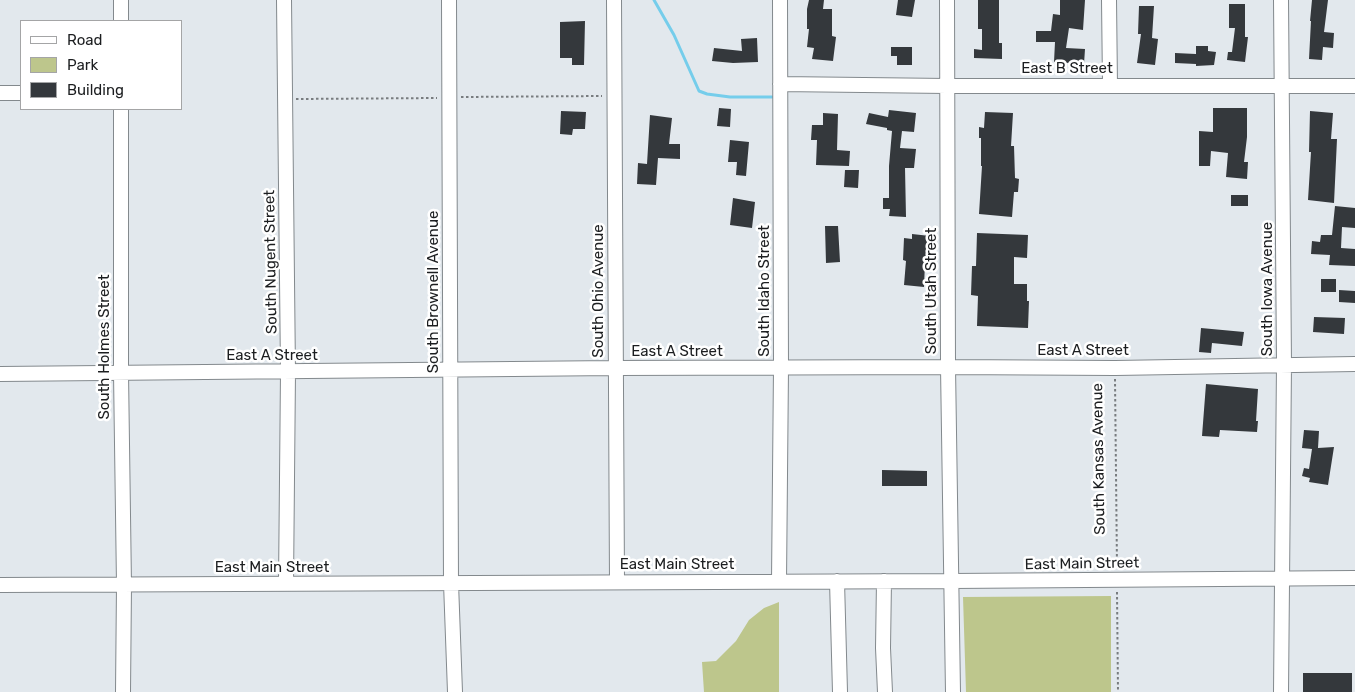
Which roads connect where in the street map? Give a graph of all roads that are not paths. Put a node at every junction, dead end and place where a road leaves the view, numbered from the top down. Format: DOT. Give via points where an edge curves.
graph roads {
  1 [pos="120,0"];
  2 [pos="284,0"];
  3 [pos="449,0"];
  4 [pos="614,0"];
  5 [pos="780,0"];
  6 [pos="947,0"];
  7 [pos="1109,0"];
  8 [pos="1281,0"];
  9 [pos="121,20"];
  10 [pos="780,84"];
  11 [pos="1110,85"];
  12 [pos="948,86"];
  13 [pos="1283,86"];
  14 [pos="1355,86"];
  15 [pos="0,93"];
  16 [pos="20,93"];
  17 [pos="121,110"];
  18 [pos="1284,364"];
  19 [pos="1355,364"];
  20 [pos="948,367"];
  21 [pos="615,368"];
  22 [pos="781,368"];
  23 [pos="450,371"];
  24 [pos="288,372"];
  25 [pos="121,373"];
  26 [pos="0,374"];
  27 [pos="1282,578"];
  28 [pos="1355,578"];
  29 [pos="780,581"];
  30 [pos="837,581"];
  31 [pos="884,581"];
  32 [pos="952,581"];
  33 [pos="617,582"];
  34 [pos="451,583"];
  35 [pos="286,584"];
  36 [pos="0,585"];
  37 [pos="124,585"];
  38 [pos="123,692"];
  39 [pos="455,692"];
  40 [pos="840,692"];
  41 [pos="885,692"];
  42 [pos="953,692"];
  43 [pos="1281,692"];
  1 -- 9 [label="street"];
  2 -- 24 [label="street, South Nugent Street"];
  3 -- 23 [label="street, South Brownell Avenue"];
  4 -- 21 [label="street, South Ohio Avenue"];
  5 -- 10 [label="street, South Idaho Street"];
  6 -- 12 [label="street, South Utah Street"];
  7 -- 11 [label="street"];
  8 -- 13 [label="street, South Iowa Avenue"];
  10 -- 12 [label="street, East B Street"];
  10 -- 22 [label="street, South Idaho Street"];
  11 -- 12 [label="street, East B Street"];
  11 -- 13 [label="street, East B Street"];
  12 -- 20 [label="street, South Utah Street"];
  13 -- 14 [label="street, East B Street"];
  13 -- 18 [label="street, South Iowa Avenue"];
  15 -- 16 [label="street"];
  17 -- 25 [label="street, South Holmes Street"];
  18 -- 19 [label="street, East A Street"];
  18 -- 20 [label="street, East A Street"];
  18 -- 27 [label="street, South Iowa Avenue"];
  20 -- 22 [label="street, East A Street"];
  20 -- 32 [label="street, South Utah Street"];
  21 -- 22 [label="street, East A Street"];
  21 -- 23 [label="street, East A Street"];
  21 -- 33 [label="street, South Ohio Avenue"];
  22 -- 29 [label="street, South Idaho Street"];
  23 -- 24 [label="street, East A Street"];
  23 -- 34 [label="street, South Brownell Avenue"];
  24 -- 25 [label="street, East A Street"];
  24 -- 35 [label="street, South Nugent Street"];
  25 -- 26 [label="street, East A Street"];
  25 -- 37 [label="street, South Holmes Street"];
  27 -- 28 [label="street, East Main Street"];
  27 -- 32 [label="street, East Main Street"];
  27 -- 43 [label="street, South Iowa Avenue"];
  29 -- 30 [label="street, East Main Street"];
  29 -- 33 [label="street, East Main Street"];
  30 -- 31 [label="street, East Main Street"];
  30 -- 40 [label="street"];
  31 -- 32 [label="street, East Main Street"];
  31 -- 41 [label="street"];
  32 -- 42 [label="street, South Utah Street"];
  33 -- 34 [label="street, East Main Street"];
  34 -- 35 [label="street, East Main Street"];
  34 -- 39 [label="street, South Brownell Avenue"];
  35 -- 37 [label="street, East Main Street"];
  36 -- 37 [label="street, East Main Street"];
  37 -- 38 [label="street, South Holmes Street"];
}
